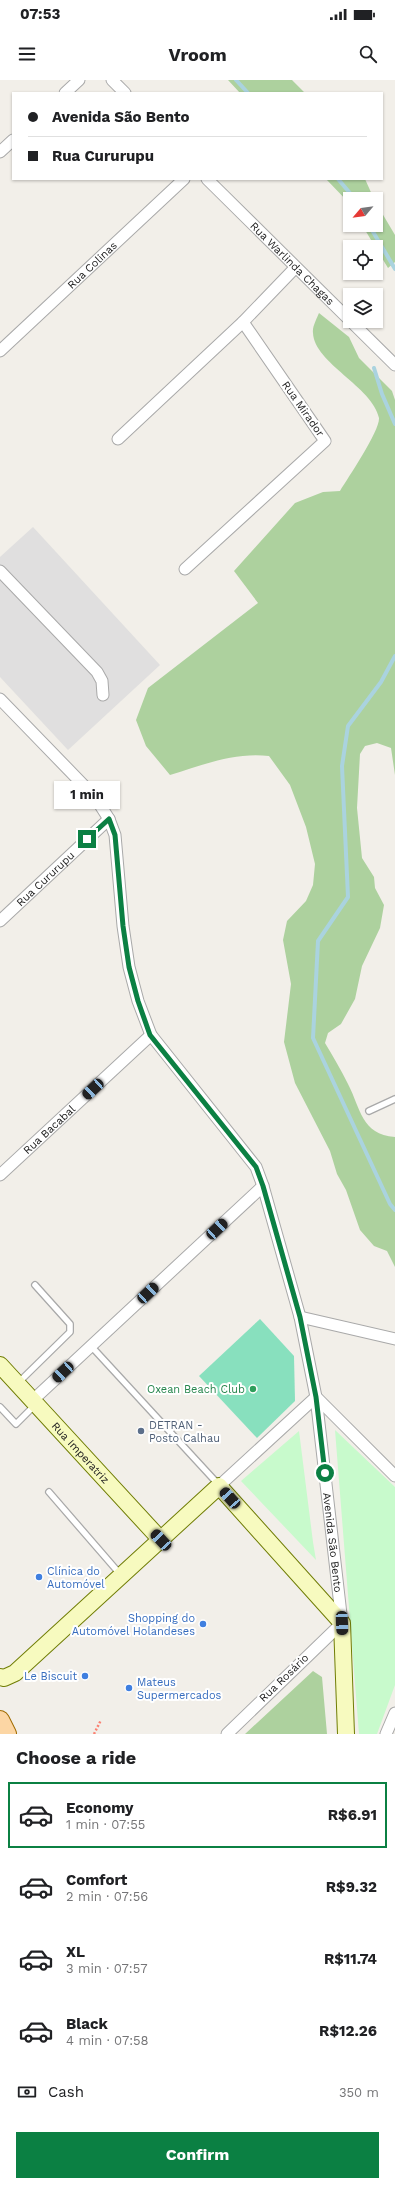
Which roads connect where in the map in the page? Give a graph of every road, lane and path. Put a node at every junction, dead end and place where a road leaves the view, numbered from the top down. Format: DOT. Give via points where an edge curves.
graph roads {
  1 [pos="79,80"];
  2 [pos="112,80"];
  3 [pos="66,92"];
  4 [pos="124,92"];
  5 [pos="12,141"];
  6 [pos="0,152"];
  7 [pos="183,180"];
  8 [pos="208,180"];
  9 [pos="295,268"];
  10 [pos="243,322"];
  11 [pos="0,351"];
  12 [pos="395,365"];
  13 [pos="118,439"];
  14 [pos="185,569"];
  15 [pos="0,571"];
  16 [pos="103,695"];
  17 [pos="0,699"];
  18 [pos="109,819"];
  19 [pos="0,921"];
  20 [pos="150,1035"];
  21 [pos="395,1098"];
  22 [pos="369,1111"];
  23 [pos="0,1175"];
  24 [pos="263,1186"];
  25 [pos="35,1285"];
  26 [pos="300,1317"];
  27 [pos="395,1339"];
  28 [pos="91,1346"];
  29 [pos="0,1365"];
  30 [pos="17,1383"];
  31 [pos="316,1397"];
  32 [pos="35,1402"];
  33 [pos="0,1407"];
  34 [pos="395,1476"];
  35 [pos="220,1486"];
  36 [pos="49,1492"];
  37 [pos="161,1540"];
  38 [pos="122,1576"];
  39 [pos="342,1623"];
  40 [pos="0,1677"];
  41 [pos="395,1713"];
  42 [pos="0,1720"];
  43 [pos="101,1720"];
  44 [pos="0,1726"];
  45 [pos="7,1734"];
  46 [pos="94,1734"];
  47 [pos="227,1734"];
  48 [pos="346,1734"];
  49 [pos="386,1734"];
  1 -- 3 [label="street"];
  2 -- 4 [label="street"];
  5 -- 6 [label="street"];
  7 -- 11 [label="street, Rua Colinas"];
  8 -- 9 [label="street, Rua Warlinda Chagas"];
  9 -- 10 [label="street"];
  9 -- 12 [label="street, Rua Warlinda Chagas"];
  10 -- 13 [label="street"];
  10 -- 14 [label="street, Rua Mirador" via="325,441"];
  15 -- 16 [label="street" via="97,672 102,681"];
  17 -- 18 [label="street, Avenida São Bento" via="95,797"];
  18 -- 19 [label="street, Rua Cururupu"];
  18 -- 20 [label="street, Avenida São Bento" via="115,835 129,967"];
  20 -- 23 [label="street, Rua Bacabal"];
  20 -- 24 [label="street, Avenida São Bento" via="256,1167"];
  21 -- 22 [label="lane"];
  24 -- 26 [label="street, Avenida São Bento"];
  24 -- 28 [label="street"];
  25 -- 30 [label="lane" via="70,1324 70,1332"];
  26 -- 27 [label="street"];
  26 -- 31 [label="street, Avenida São Bento"];
  28 -- 32 [label="street"];
  28 -- 35 [label="lane"];
  29 -- 30 [label="street, Rua Imperatriz"];
  30 -- 32 [label="street, Rua Imperatriz"];
  31 -- 34 [label="street"];
  31 -- 35 [label="street"];
  31 -- 39 [label="street, Avenida São Bento"];
  32 -- 33 [label="lane" via="16,1424"];
  32 -- 37 [label="street, Rua Imperatriz"];
  35 -- 37 [label="street"];
  35 -- 39 [label="street"];
  36 -- 38 [label="lane"];
  37 -- 38 [label="street"];
  38 -- 40 [label="street" via="15,1673"];
  39 -- 47 [label="street, Rua Rosário"];
  39 -- 48 [label="street, Avenida São Bento"];
  41 -- 49 [label="street"];
  42 -- 45 [label="main road"];
  43 -- 46 [label="path"];
  44 -- 45 [label="main road"];
}
